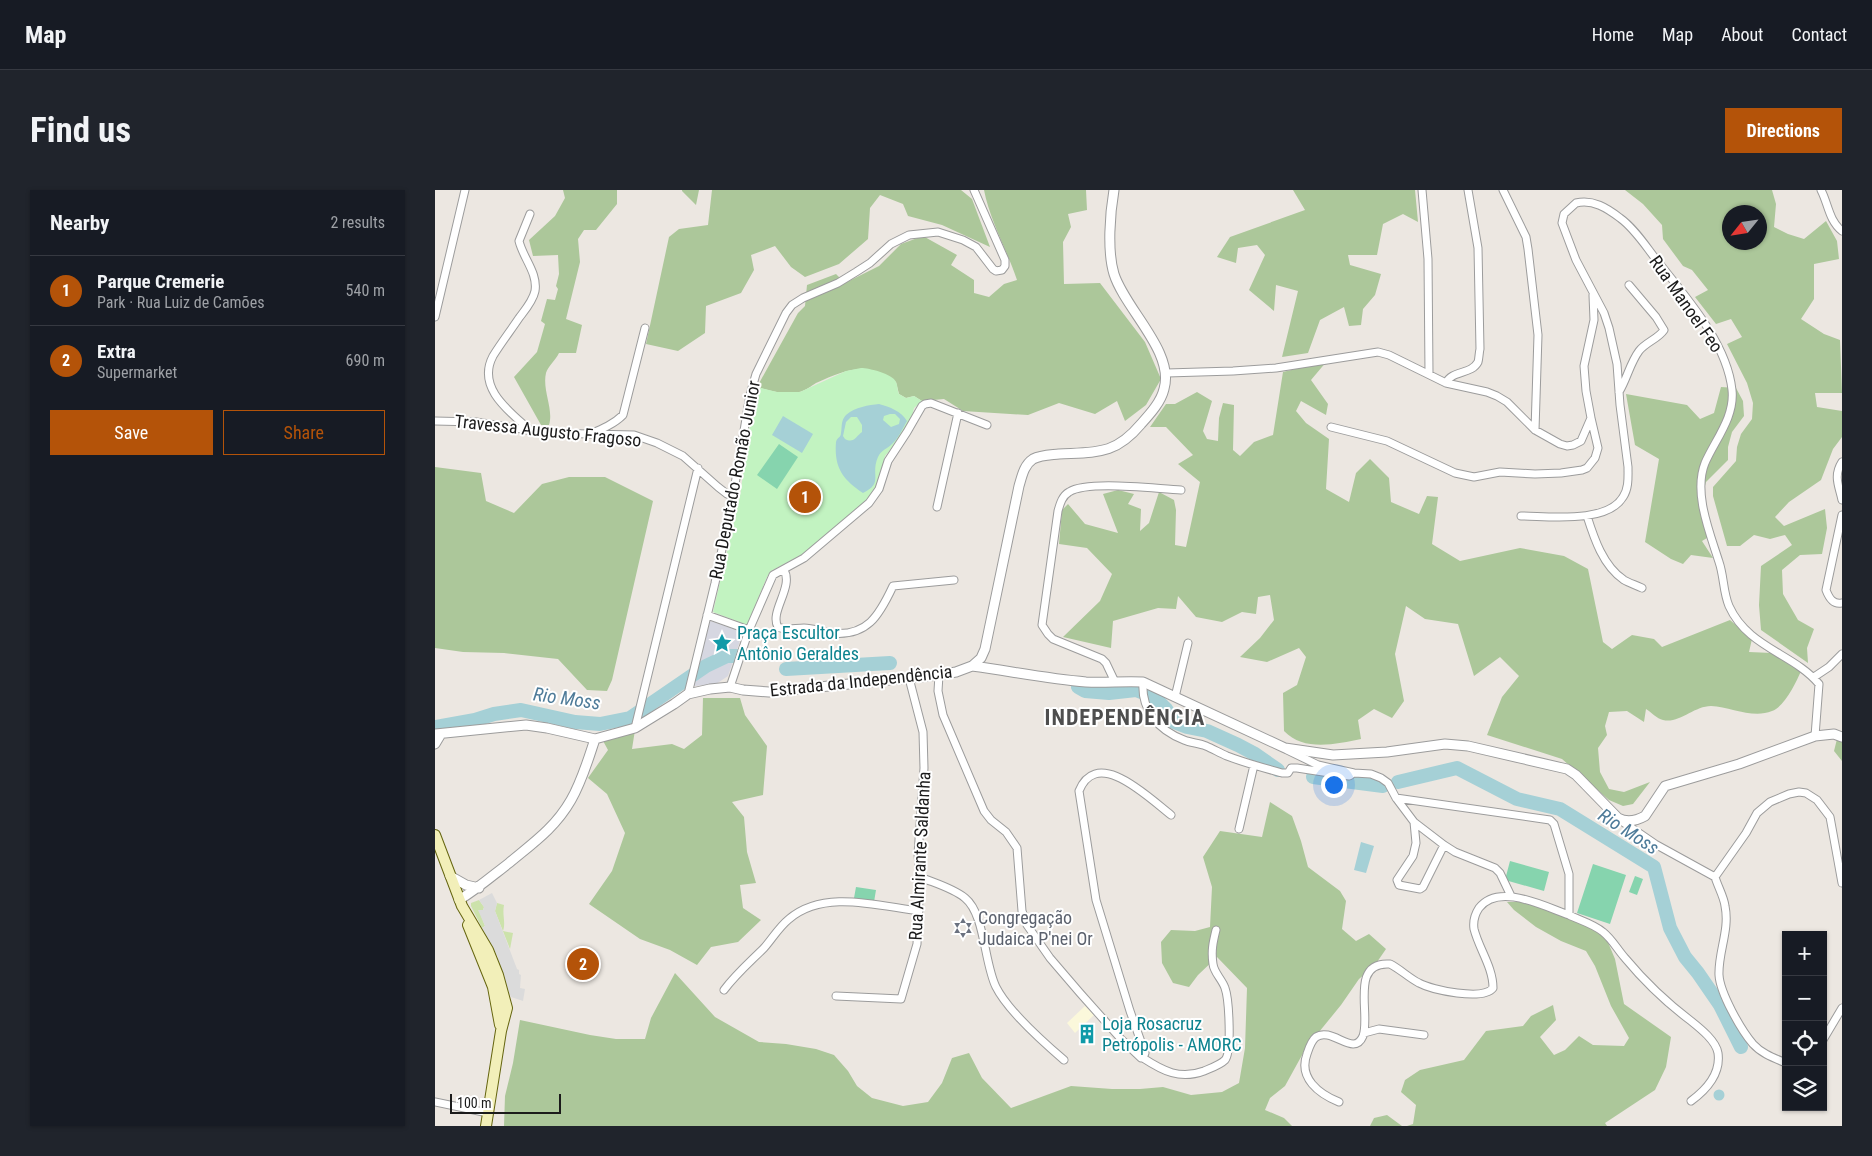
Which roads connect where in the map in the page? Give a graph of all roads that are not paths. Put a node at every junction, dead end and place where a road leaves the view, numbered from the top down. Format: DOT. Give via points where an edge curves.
graph roads {
  1 [pos="465,190"];
  2 [pos="974,190"];
  3 [pos="1114,190"];
  4 [pos="1422,190"];
  5 [pos="1468,190"];
  6 [pos="1503,190"];
  7 [pos="1821,190"];
  8 [pos="529,214"];
  9 [pos="1842,231"];
  10 [pos="1629,285"];
  11 [pos="1592,292"];
  12 [pos="435,317"];
  13 [pos="645,328"];
  14 [pos="1167,373"];
  15 [pos="1429,373"];
  16 [pos="1447,382"];
  17 [pos="1619,392"];
  18 [pos="958,413"];
  19 [pos="1591,418"];
  20 [pos="435,421"];
  21 [pos="987,426"];
  22 [pos="1331,427"];
  23 [pos="1535,430"];
  24 [pos="532,431"];
  25 [pos="587,435"];
  26 [pos="1842,462"];
  27 [pos="698,468"];
  28 [pos="1181,490"];
  29 [pos="733,496"];
  30 [pos="1842,500"];
  31 [pos="937,507"];
  32 [pos="1842,515"];
  33 [pos="1521,516"];
  34 [pos="1587,516"];
  35 [pos="784,570"];
  36 [pos="954,580"];
  37 [pos="1642,588"];
  38 [pos="1842,602"];
  39 [pos="707,615"];
  40 [pos="749,630"];
  41 [pos="1188,643"];
  42 [pos="1842,654"];
  43 [pos="972,666"];
  44 [pos="939,675"];
  45 [pos="1814,677"];
  46 [pos="909,678"];
  47 [pos="1115,682"];
  48 [pos="1143,682"];
  49 [pos="729,687"];
  50 [pos="688,694"];
  51 [pos="1175,697"];
  52 [pos="635,728"];
  53 [pos="438,734"];
  54 [pos="1815,736"];
  55 [pos="1842,737"];
  56 [pos="595,739"];
  57 [pos="435,744"];
  58 [pos="1285,748"];
  59 [pos="1255,765"];
  60 [pos="1354,773"];
  61 [pos="1396,798"];
  62 [pos="1171,814"];
  63 [pos="1618,818"];
  64 [pos="1414,822"];
  65 [pos="1239,829"];
  66 [pos="435,835"];
  67 [pos="1444,846"];
  68 [pos="450,876"];
  69 [pos="920,877"];
  70 [pos="1715,877"];
  71 [pos="1842,883"];
  72 [pos="479,888"];
  73 [pos="1511,896"];
  74 [pos="461,903"];
  75 [pos="919,911"];
  76 [pos="1569,915"];
  77 [pos="1216,930"];
  78 [pos="724,990"];
  79 [pos="836,996"];
  80 [pos="1842,1008"];
  81 [pos="501,1031"];
  82 [pos="1364,1033"];
  83 [pos="1827,1033"];
  84 [pos="1423,1035"];
  85 [pos="1143,1058"];
  86 [pos="1064,1060"];
  87 [pos="1782,1062"];
  88 [pos="1691,1101"];
  89 [pos="435,1102"];
  90 [pos="1339,1102"];
  91 [pos="488,1113"];
  92 [pos="486,1126"];
  1 -- 12 [label="street"];
  2 -- 29 [label="street, Rua Deputado Romão Junior" via="1005,260 1005,268 996,271 976,247 950,236 938,232 909,235 891,244 856,272 792,305 756,374"];
  3 -- 14 [label="street" via="1110,239 1114,275 1157,348"];
  4 -- 15 [label="street" via="1428,259"];
  5 -- 16 [label="street" via="1478,248 1480,349 1473,367 1451,376"];
  6 -- 23 [label="street" via="1526,237 1528,249 1538,335"];
  7 -- 9 [label="street" via="1831,216"];
  8 -- 24 [label="street" via="519,241 532,271 535,290 493,357 488,377 504,407"];
  10 -- 17 [label="street" via="1664,330 1638,352"];
  11 -- 17 [label="street" via="1609,328"];
  11 -- 19 [label="street" via="1594,320 1584,366"];
  11 -- 45 [label="street, Rua Manoel Feo" via="1562,223 1569,208 1583,201 1600,205 1622,219 1677,287 1719,349 1729,372 1732,399 1728,417 1705,464 1700,490 1729,606 1755,639"];
  13 -- 25 [label="street" via="623,415"];
  14 -- 15 [label="street" via="1276,368 1378,352"];
  14 -- 43 [label="street, Estrada da Independência" via="1159,401 1121,444 1108,450 1046,455 1027,465 1019,486 990,632 981,658"];
  15 -- 16 [label="street"];
  16 -- 23 [label="street" via="1497,396"];
  17 -- 34 [label="street" via="1628,467 1627,490 1612,507"];
  18 -- 21 [label="street"];
  18 -- 31 [label="street"];
  18 -- 35 [label="street" via="931,403 922,406 888,461 879,489 869,503"];
  19 -- 22 [label="street" via="1598,448 1587,468 1561,473 1500,472 1474,477 1455,472 1387,441"];
  19 -- 23 [label="street" via="1581,441 1573,445 1560,444"];
  20 -- 24 [label="street, Travessa Augusto Fragoso" via="475,422"];
  24 -- 25 [label="street, Travessa Augusto Fragoso"];
  25 -- 27 [label="street, Travessa Augusto Fragoso" via="634,435 670,448"];
  26 -- 30 [label="street" via="1837,477"];
  27 -- 29 [label="street, Travessa Augusto Fragoso"];
  27 -- 52 [label="street"];
  28 -- 47 [label="street" via="1092,486 1070,491 1061,501 1042,625 1053,639 1102,659"];
  29 -- 39 [label="street, Rua Deputado Romão Junior"];
  32 -- 38 [label="street" via="1826,590 1832,601"];
  33 -- 34 [label="street"];
  34 -- 37 [label="street" via="1607,563 1624,580"];
  35 -- 36 [label="street" via="786,583 776,624 784,630 804,628 831,633 850,633 863,628 877,615 893,586"];
  35 -- 40 [label="street" via="773,575"];
  39 -- 40 [label="street"];
  39 -- 50 [label="street, Rua Deputado Romão Junior"];
  40 -- 49 [label="street"];
  41 -- 51 [label="street"];
  42 -- 45 [label="street"];
  43 -- 44 [label="street, Estrada da Independência"];
  43 -- 47 [label="street" via="1087,682"];
  44 -- 46 [label="street, Estrada da Independência"];
  44 -- 85 [label="street" via="938,691 943,715 984,811 1017,848 1022,911 1027,925 1080,993 1121,1039"];
  45 -- 54 [label="street" via="1819,684"];
  46 -- 49 [label="street, Estrada da Independência" via="769,692"];
  46 -- 69 [label="street, Rua Almirante Saldanha" via="925,750 918,854"];
  47 -- 48 [label="street"];
  48 -- 51 [label="street"];
  48 -- 59 [label="street" via="1142,696 1155,722 1186,742 1205,745"];
  49 -- 50 [label="street, Estrada da Independência"];
  50 -- 52 [label="street, Estrada da Independência"];
  51 -- 58 [label="street"];
  52 -- 56 [label="street, Estrada da Independência"];
  53 -- 56 [label="street, Estrada da Independência" via="526,725"];
  53 -- 57 [label="street, Estrada da Independência"];
  54 -- 55 [label="street" via="1834,734"];
  54 -- 63 [label="street" via="1739,764 1665,786 1645,816 1625,822"];
  56 -- 72 [label="street" via="571,800 554,824"];
  58 -- 60 [label="street" via="1318,765"];
  58 -- 63 [label="street" via="1333,755 1445,744 1467,746 1567,768"];
  59 -- 60 [label="street" via="1282,773 1291,768 1349,776"];
  59 -- 65 [label="street"];
  60 -- 61 [label="street" via="1381,778 1388,783"];
  61 -- 64 [label="street"];
  61 -- 76 [label="street" via="1550,820 1569,874"];
  62 -- 85 [label="street" via="1115,775 1092,774 1083,781 1079,791 1096,900 1145,1053"];
  63 -- 70 [label="street" via="1655,844"];
  64 -- 67 [label="street"];
  64 -- 67 [label="street" via="1416,843 1413,856 1397,880 1399,885 1423,887"];
  66 -- 68 [label="main road"];
  67 -- 73 [label="street" via="1495,868"];
  68 -- 72 [label="street"];
  68 -- 74 [label="main road"];
  69 -- 75 [label="street, Rua Almirante Saldanha"];
  69 -- 86 [label="street" via="954,891 972,905 997,989 1007,1004"];
  70 -- 71 [label="street" via="1757,814 1770,802 1799,792 1817,800 1830,817"];
  70 -- 87 [label="street" via="1725,906 1719,975 1722,992 1753,1044"];
  72 -- 74 [label="street"];
  73 -- 76 [label="street"];
  73 -- 82 [label="street" via="1490,899 1475,914 1473,927 1490,970 1491,990 1465,994 1428,986 1390,964 1377,965 1364,984"];
  74 -- 81 [label="main road" via="493,987"];
  74 -- 81 [label="main road" via="488,950 504,994 507,1008"];
  75 -- 78 [label="street" via="831,901 806,908 788,919"];
  75 -- 79 [label="street, Rua Almirante Saldanha" via="917,944 901,999"];
  76 -- 88 [label="street" via="1601,930 1667,1003 1710,1039 1717,1051 1714,1077 1706,1090"];
  77 -- 85 [label="street" via="1211,949 1213,967 1225,988 1229,1053 1226,1060 1197,1073 1181,1074 1166,1072"];
  80 -- 83 [label="street"];
  81 -- 91 [label="main road"];
  82 -- 84 [label="street" via="1379,1029"];
  82 -- 90 [label="street" via="1355,1044 1323,1034 1310,1045 1305,1059 1306,1076 1327,1098"];
  89 -- 91 [label="street"];
  91 -- 92 [label="main road"];
}
